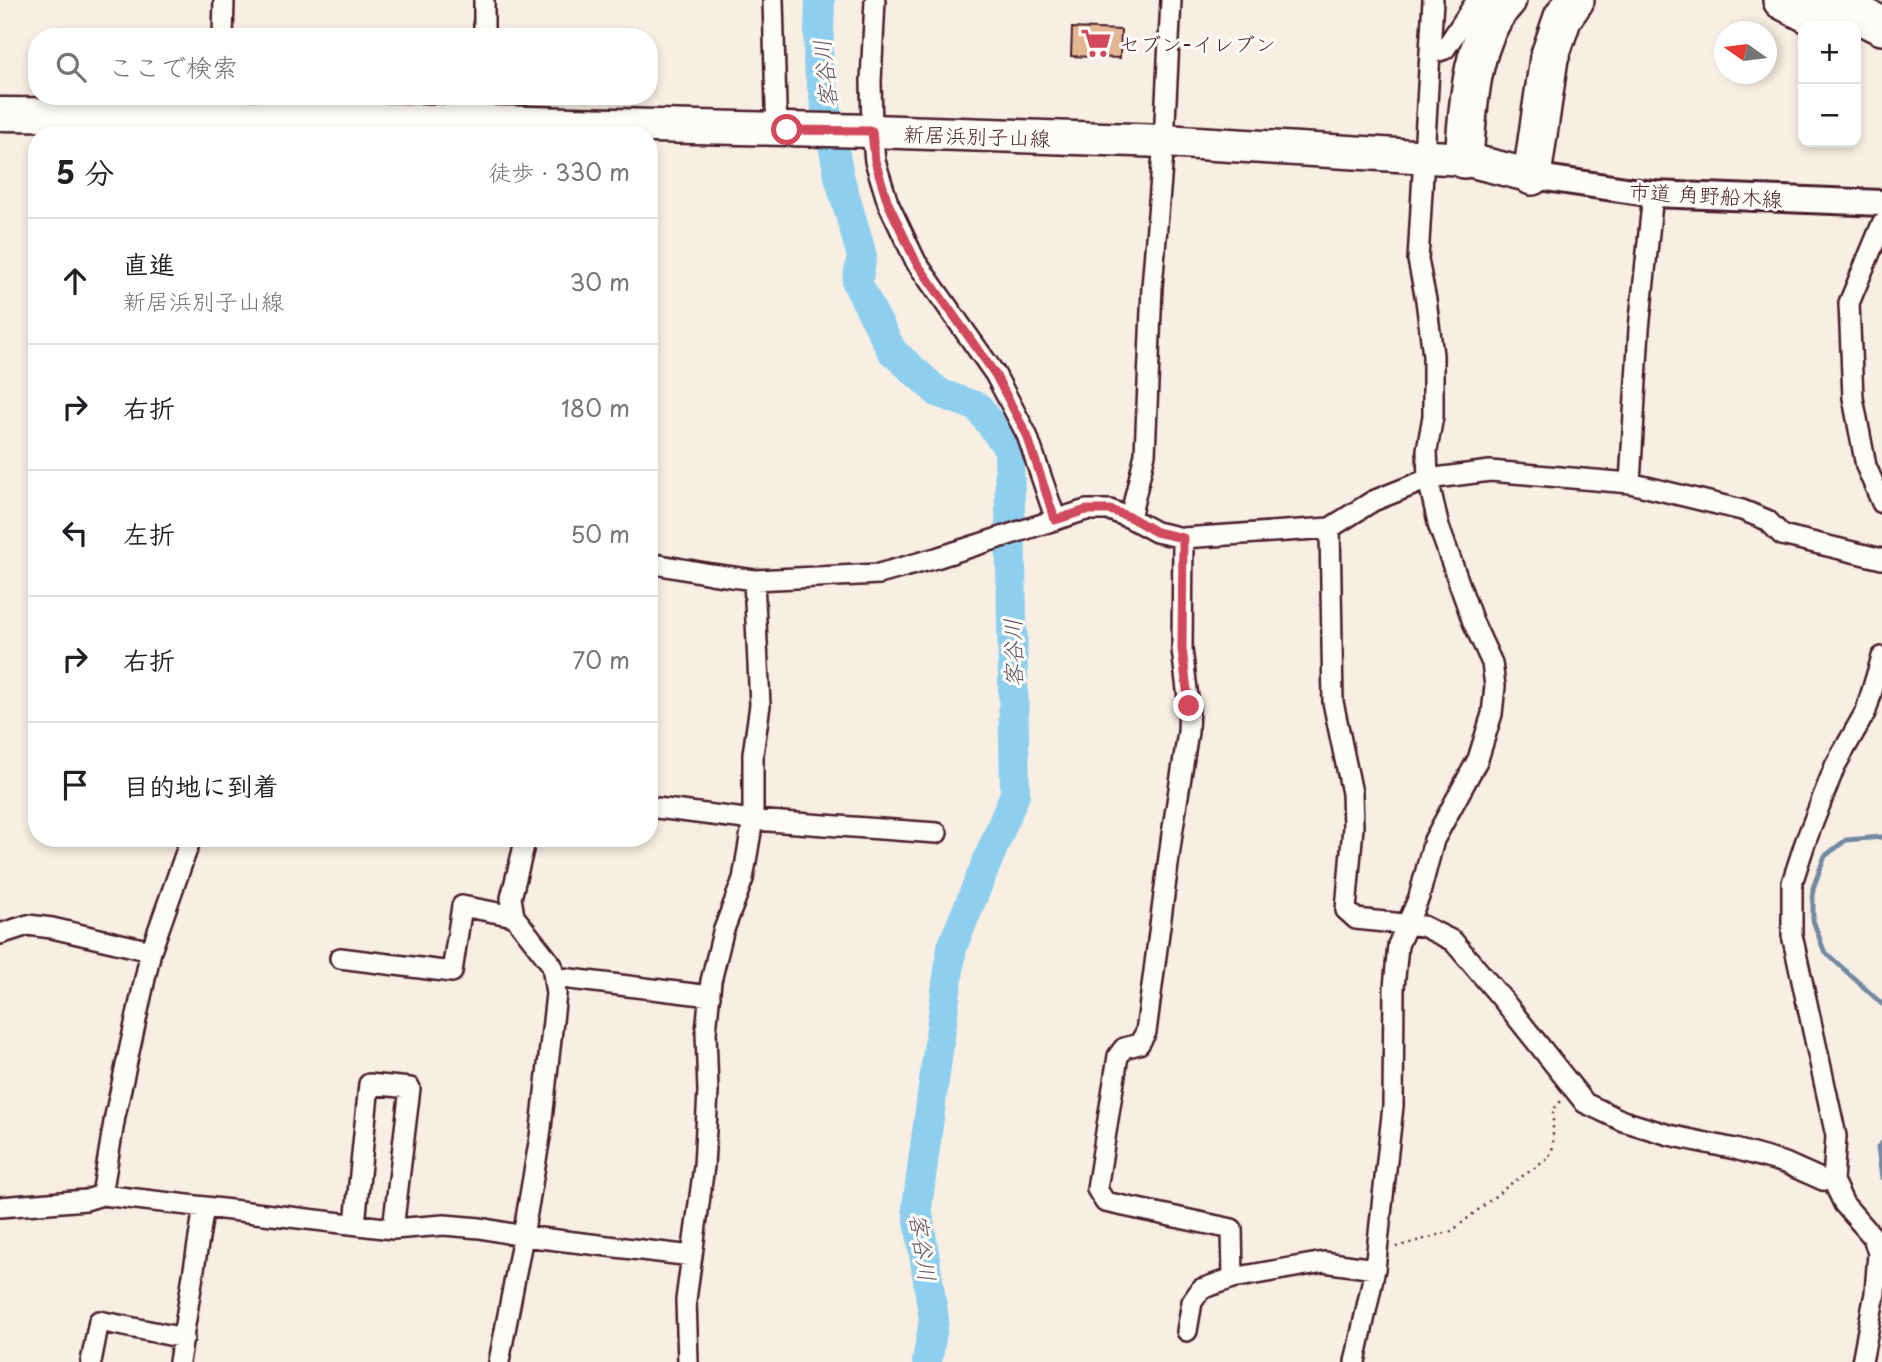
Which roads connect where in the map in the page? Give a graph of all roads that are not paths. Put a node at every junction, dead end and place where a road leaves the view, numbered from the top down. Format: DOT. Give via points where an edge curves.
graph roads {
  1 [pos="224,0"];
  2 [pos="484,0"];
  3 [pos="773,0"];
  4 [pos="875,0"];
  5 [pos="1171,0"];
  6 [pos="1433,0"];
  7 [pos="1477,0"];
  8 [pos="1507,0"];
  9 [pos="1575,0"];
  10 [pos="1782,0"];
  11 [pos="1830,0"];
  12 [pos="1822,21"];
  13 [pos="1882,26"];
  14 [pos="223,28"];
  15 [pos="484,28"];
  16 [pos="1861,42"];
  17 [pos="1882,52"];
  18 [pos="1430,54"];
  19 [pos="0,114"];
  20 [pos="221,116"];
  21 [pos="484,118"];
  22 [pos="783,130"];
  23 [pos="865,131"];
  24 [pos="1164,141"];
  25 [pos="1423,156"];
  26 [pos="1465,159"];
  27 [pos="1532,176"];
  28 [pos="1653,194"];
  29 [pos="1882,203"];
  30 [pos="1882,224"];
  31 [pos="1428,479"];
  32 [pos="1630,483"];
  33 [pos="1882,503"];
  34 [pos="1130,517"];
  35 [pos="1053,521"];
  36 [pos="1330,528"];
  37 [pos="1183,538"];
  38 [pos="1882,559"];
  39 [pos="658,564"];
  40 [pos="754,580"];
  41 [pos="1882,657"];
  42 [pos="658,808"];
  43 [pos="753,820"];
  44 [pos="937,833"];
  45 [pos="188,847"];
  46 [pos="524,847"];
  47 [pos="514,916"];
  48 [pos="1408,923"];
  49 [pos="0,934"];
  50 [pos="151,951"];
  51 [pos="340,958"];
  52 [pos="554,977"];
  53 [pos="710,996"];
  54 [pos="1833,1181"];
  55 [pos="102,1195"];
  56 [pos="0,1207"];
  57 [pos="204,1207"];
  58 [pos="355,1224"];
  59 [pos="393,1228"];
  60 [pos="523,1236"];
  61 [pos="1880,1254"];
  62 [pos="692,1256"];
  63 [pos="1376,1261"];
  64 [pos="1233,1278"];
  65 [pos="1187,1331"];
  66 [pos="184,1338"];
  67 [pos="91,1362"];
  68 [pos="180,1362"];
  69 [pos="499,1362"];
  70 [pos="688,1362"];
  71 [pos="1355,1362"];
  72 [pos="1862,1362"];
  1 -- 14 [label="street"];
  2 -- 15 [label="street"];
  3 -- 22 [label="street" via="776,107"];
  4 -- 23 [label="street"];
  5 -- 24 [label="street"];
  6 -- 18 [label="street"];
  7 -- 18 [label="street" via="1445,49"];
  8 -- 26 [label="highway" via="1482,42 1471,89"];
  9 -- 27 [label="highway" via="1563,17 1549,58"];
  10 -- 12 [label="highway"];
  11 -- 13 [label="highway"];
  16 -- 17 [label="highway"];
  18 -- 25 [label="street"];
  19 -- 20 [label="main road, 新居浜別子山線"];
  20 -- 21 [label="main road, 新居浜別子山線"];
  21 -- 22 [label="main road, 新居浜別子山線"];
  22 -- 23 [label="main road, 新居浜別子山線"];
  23 -- 24 [label="main road, 新居浜別子山線"];
  23 -- 35 [label="street" via="888,203 916,262 995,374 1027,435"];
  24 -- 25 [label="main road, 新居浜別子山線"];
  24 -- 34 [label="street" via="1145,454"];
  25 -- 26 [label="main road, 新居浜別子山線"];
  25 -- 31 [label="street" via="1418,260 1433,355"];
  26 -- 27 [label="main road, 新居浜別子山線"];
  27 -- 28 [label="street, 市道 角野船木線"];
  28 -- 29 [label="street, 市道 角野船木線"];
  28 -- 32 [label="street"];
  30 -- 33 [label="street" via="1849,313 1853,398 1866,467"];
  31 -- 32 [label="street" via="1490,471"];
  31 -- 36 [label="street" via="1373,501"];
  31 -- 48 [label="street" via="1443,539 1492,663 1495,686 1478,759 1434,840"];
  32 -- 38 [label="street" via="1742,510 1767,520 1782,535"];
  34 -- 35 [label="street" via="1110,510 1086,510"];
  34 -- 37 [label="street" via="1156,532"];
  35 -- 40 [label="street" via="879,574"];
  36 -- 37 [label="street"];
  36 -- 48 [label="street" via="1333,702 1352,793 1346,911 1356,919"];
  37 -- 64 [label="street" via="1182,649 1188,732 1146,1032 1139,1044 1124,1048 1118,1056 1097,1189 1104,1202 1232,1229"];
  39 -- 40 [label="street"];
  40 -- 43 [label="street" via="760,705 753,754"];
  41 -- 54 [label="street" via="1866,711 1835,766 1792,883 1792,935 1836,1136"];
  42 -- 43 [label="street"];
  43 -- 44 [label="street"];
  43 -- 53 [label="street" via="743,879 723,932"];
  45 -- 50 [label="street"];
  46 -- 47 [label="street" via="511,898"];
  47 -- 51 [label="street" via="462,906 452,972"];
  47 -- 52 [label="street" via="552,965"];
  48 -- 54 [label="street" via="1453,941 1585,1103 1623,1121 1785,1163"];
  48 -- 63 [label="street" via="1398,945 1393,1106"];
  49 -- 50 [label="street" via="28,925"];
  50 -- 55 [label="street"];
  52 -- 53 [label="street"];
  52 -- 60 [label="street" via="540,1137"];
  53 -- 62 [label="street" via="704,1166"];
  54 -- 61 [label="street"];
  55 -- 56 [label="street"];
  55 -- 57 [label="street"];
  57 -- 58 [label="street"];
  57 -- 66 [label="street"];
  58 -- 59 [label="street"];
  58 -- 59 [label="street" via="369,1084 410,1088"];
  59 -- 60 [label="street" via="444,1225"];
  60 -- 62 [label="street"];
  60 -- 69 [label="street"];
  61 -- 72 [label="street"];
  62 -- 70 [label="street" via="686,1300"];
  63 -- 64 [label="street" via="1324,1262"];
  63 -- 71 [label="street"];
  64 -- 65 [label="street" via="1201,1289 1192,1303"];
  66 -- 67 [label="street" via="99,1321"];
  66 -- 68 [label="street"];
}
